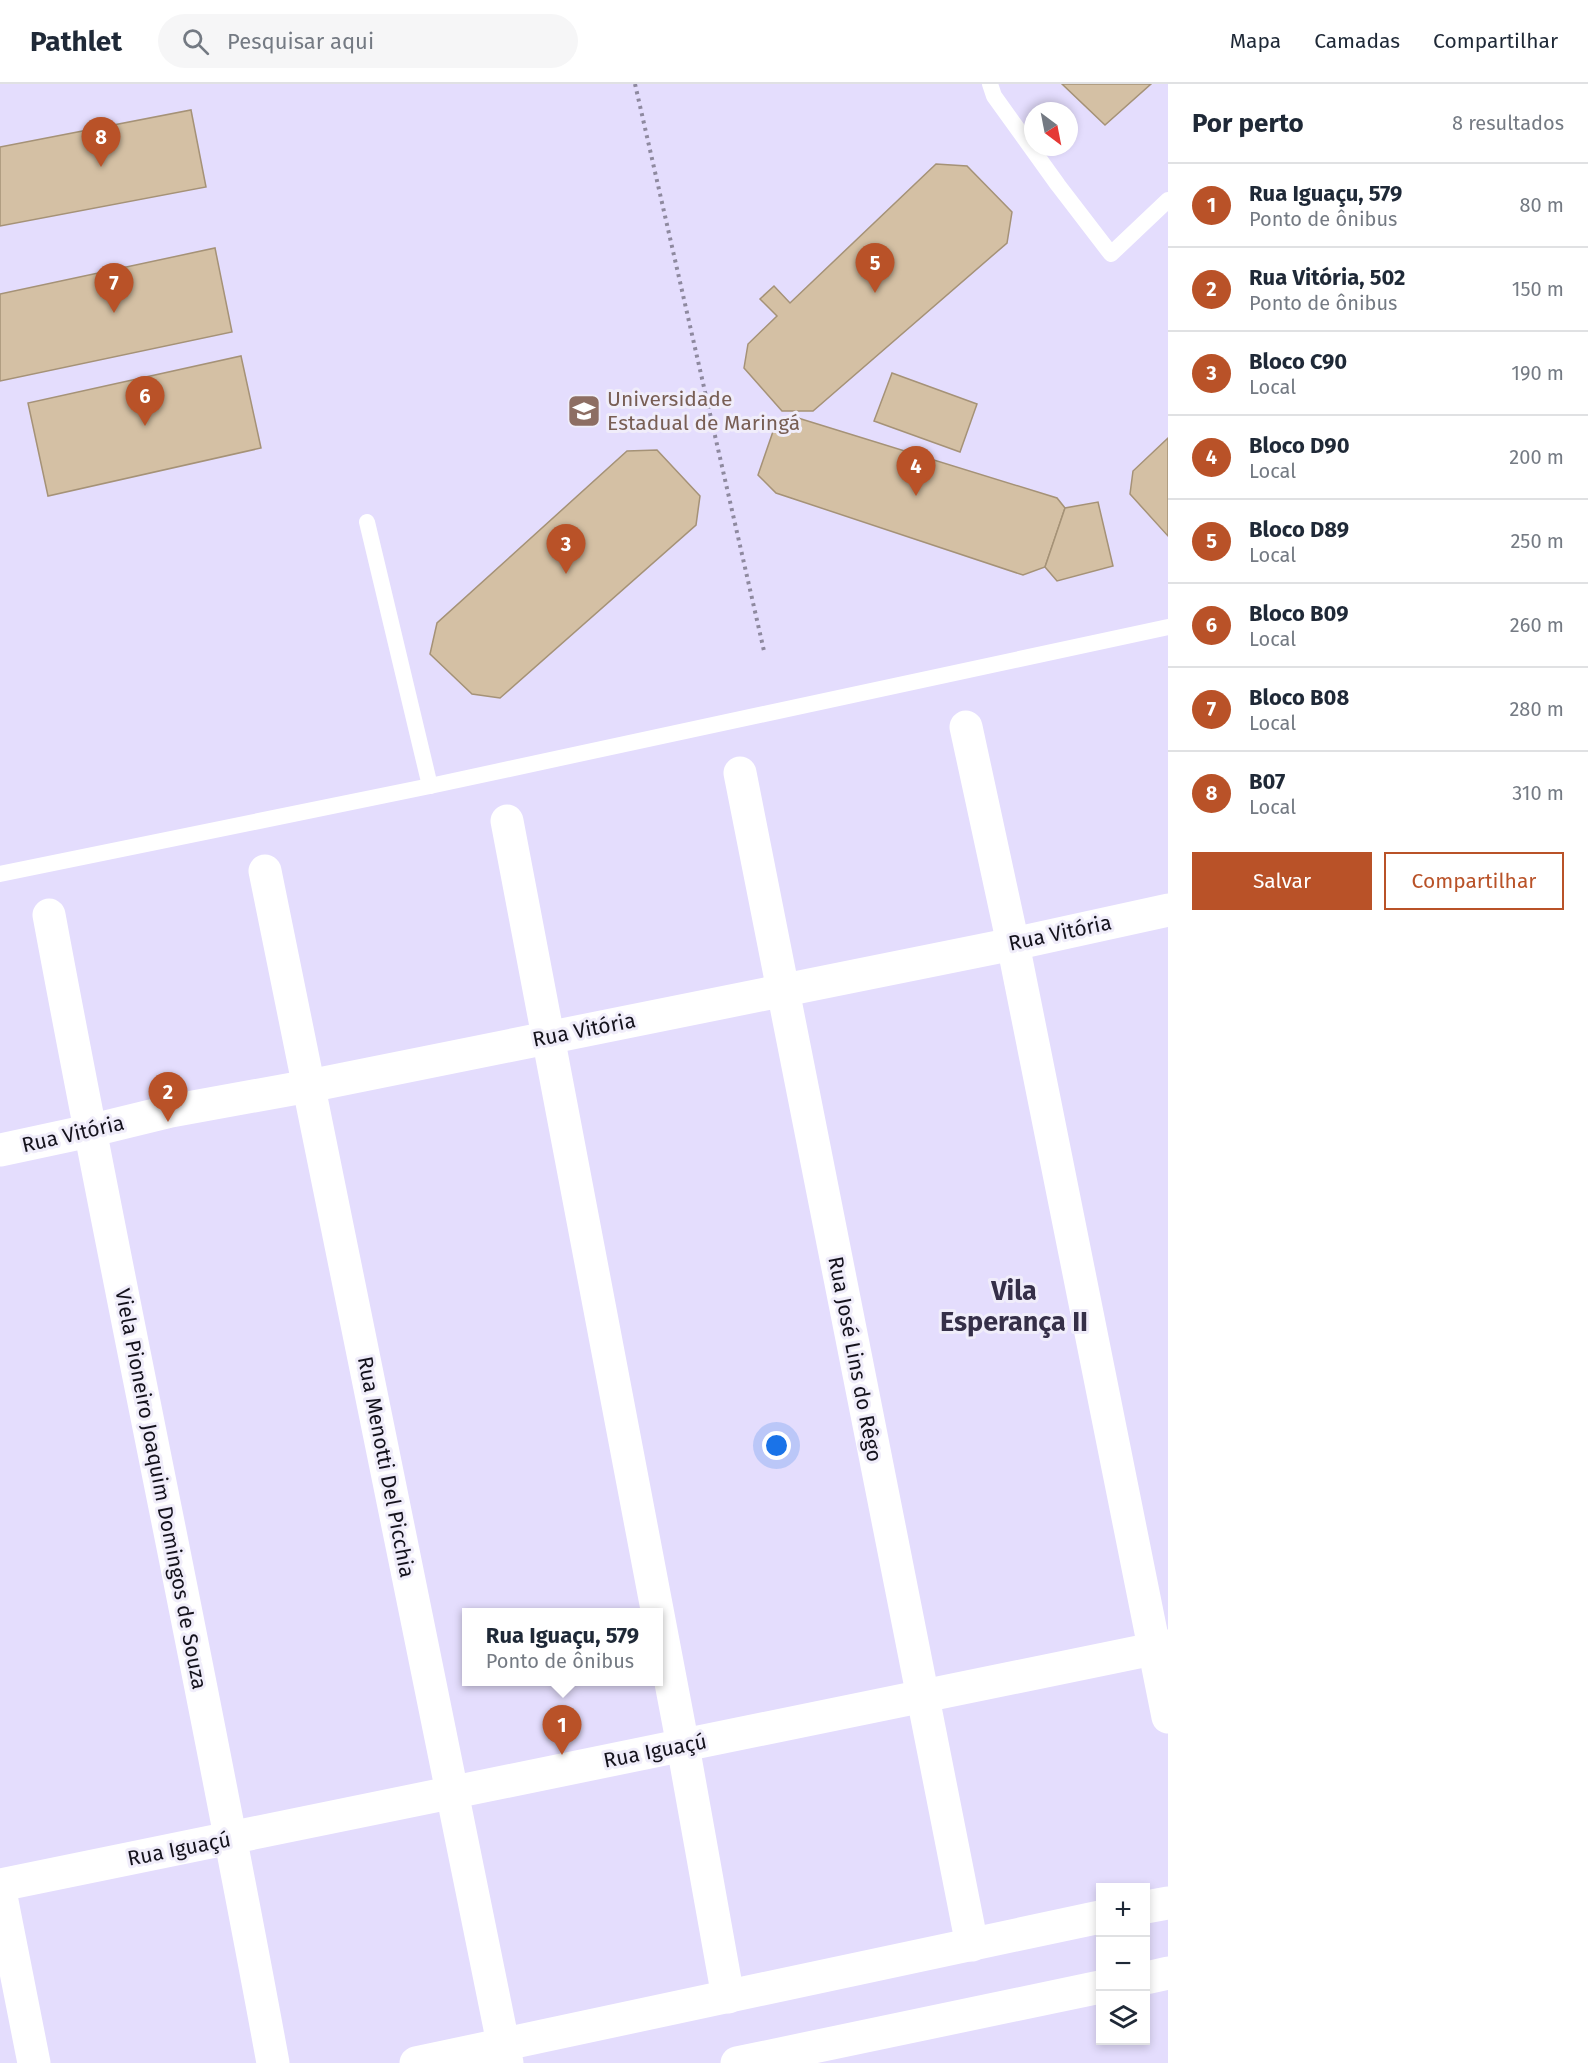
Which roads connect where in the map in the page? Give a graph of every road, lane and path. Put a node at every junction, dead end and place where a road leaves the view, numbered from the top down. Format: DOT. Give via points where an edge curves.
graph roads {
  1 [pos="635,84"];
  2 [pos="990,84"];
  3 [pos="1168,200"];
  4 [pos="367,522"];
  5 [pos="1168,627"];
  6 [pos="764,651"];
  7 [pos="966,727"];
  8 [pos="740,774"];
  9 [pos="430,786"];
  10 [pos="507,821"];
  11 [pos="265,871"];
  12 [pos="0,874"];
  13 [pos="1168,910"];
  14 [pos="49,915"];
  15 [pos="1013,944"];
  16 [pos="782,990"];
  17 [pos="548,1037"];
  18 [pos="309,1086"];
  19 [pos="89,1131"];
  20 [pos="0,1150"];
  21 [pos="657,1608"];
  22 [pos="663,1641"];
  23 [pos="1162,1647"];
  24 [pos="922,1695"];
  25 [pos="1168,1717"];
  26 [pos="683,1746"];
  27 [pos="453,1794"];
  28 [pos="232,1838"];
  29 [pos="0,1885"];
  30 [pos="0,1891"];
  31 [pos="1168,1903"];
  32 [pos="1150,1906"];
  33 [pos="1096,1918"];
  34 [pos="972,1945"];
  35 [pos="1168,1973"];
  36 [pos="1150,1977"];
  37 [pos="1096,1988"];
  38 [pos="728,1997"];
  39 [pos="506,2053"];
  40 [pos="34,2063"];
  41 [pos="273,2063"];
  42 [pos="416,2063"];
  43 [pos="737,2063"];
  1 -- 6 [label="path"];
  2 -- 3 [label="lane" via="1001,105 1111,254"];
  4 -- 9 [label="lane"];
  5 -- 9 [label="lane"];
  7 -- 15 [label="street"];
  8 -- 16 [label="street, Rua José Lins do Rêgo"];
  9 -- 12 [label="lane"];
  10 -- 17 [label="street"];
  11 -- 18 [label="street, Rua Menotti Del Picchia"];
  13 -- 15 [label="street, Rua Vitória"];
  14 -- 19 [label="street, Viela Pioneiro Joaquim Domingos de Souza"];
  15 -- 16 [label="street, Rua Vitória"];
  15 -- 23 [label="street"];
  16 -- 17 [label="street, Rua Vitória"];
  16 -- 24 [label="street, Rua José Lins do Rêgo"];
  17 -- 18 [label="street, Rua Vitória"];
  17 -- 21 [label="street"];
  18 -- 19 [label="street, Rua Vitória" via="171,1111"];
  18 -- 27 [label="street, Rua Menotti Del Picchia"];
  19 -- 20 [label="street, Rua Vitória"];
  19 -- 28 [label="street, Viela Pioneiro Joaquim Domingos de Souza"];
  22 -- 26 [label="street"];
  23 -- 24 [label="street, Rua Iguaçú"];
  23 -- 25 [label="street"];
  24 -- 26 [label="street, Rua Iguaçú"];
  24 -- 34 [label="street, Rua José Lins do Rêgo"];
  26 -- 27 [label="street, Rua Iguaçú"];
  26 -- 38 [label="street"];
  27 -- 28 [label="street, Rua Iguaçú"];
  27 -- 39 [label="street, Rua Menotti Del Picchia"];
  28 -- 29 [label="street, Rua Iguaçú"];
  28 -- 41 [label="street, Viela Pioneiro Joaquim Domingos de Souza"];
  30 -- 40 [label="street"];
  31 -- 32 [label="street"];
  33 -- 34 [label="street"];
  34 -- 38 [label="street"];
  35 -- 36 [label="street"];
  37 -- 43 [label="street"];
  38 -- 39 [label="street"];
  39 -- 42 [label="street"];
}
